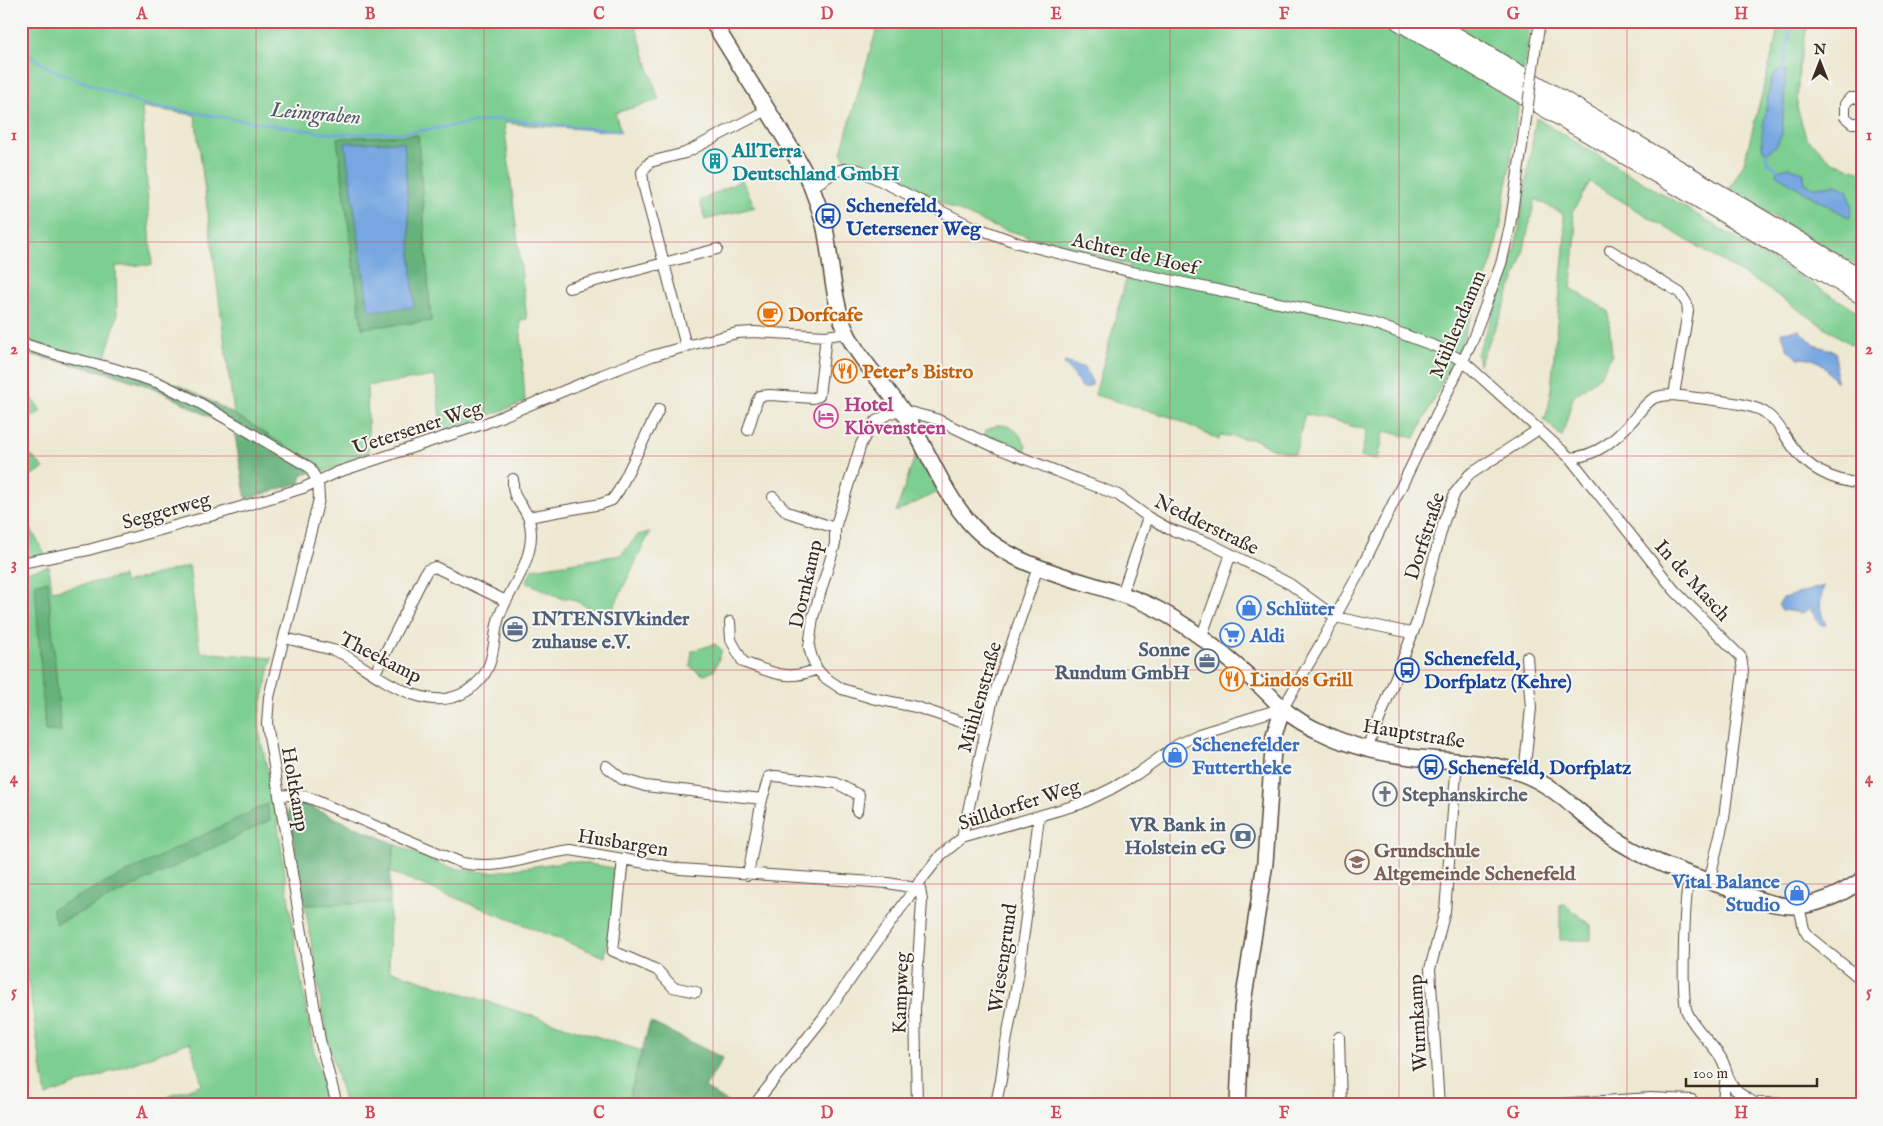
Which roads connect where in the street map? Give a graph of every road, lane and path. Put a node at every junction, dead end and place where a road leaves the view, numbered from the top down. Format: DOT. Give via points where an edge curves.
graph roads {
  1 [pos="712,21"];
  2 [pos="1399,21"];
  3 [pos="1430,21"];
  4 [pos="1540,21"];
  5 [pos="1862,98"];
  6 [pos="768,110"];
  7 [pos="1862,123"];
  8 [pos="811,187"];
  9 [pos="717,249"];
  10 [pos="1610,250"];
  11 [pos="664,263"];
  12 [pos="1862,279"];
  13 [pos="568,288"];
  14 [pos="1862,295"];
  15 [pos="847,333"];
  16 [pos="826,336"];
  17 [pos="21,343"];
  18 [pos="686,346"];
  19 [pos="1463,361"];
  20 [pos="1674,395"];
  21 [pos="659,409"];
  22 [pos="902,410"];
  23 [pos="1539,429"];
  24 [pos="748,430"];
  25 [pos="1570,458"];
  26 [pos="513,479"];
  27 [pos="318,482"];
  28 [pos="1862,484"];
  29 [pos="773,497"];
  30 [pos="528,517"];
  31 [pos="1148,517"];
  32 [pos="835,528"];
  33 [pos="1231,554"];
  34 [pos="21,563"];
  35 [pos="1038,567"];
  36 [pos="1122,594"];
  37 [pos="506,601"];
  38 [pos="1334,617"];
  39 [pos="730,622"];
  40 [pos="1411,633"];
  41 [pos="285,638"];
  42 [pos="1201,638"];
  43 [pos="1527,657"];
  44 [pos="817,669"];
  45 [pos="375,674"];
  46 [pos="1283,708"];
  47 [pos="985,730"];
  48 [pos="1368,749"];
  49 [pos="1458,761"];
  50 [pos="606,766"];
  51 [pos="1524,774"];
  52 [pos="280,796"];
  53 [pos="762,799"];
  54 [pos="857,811"];
  55 [pos="1039,817"];
  56 [pos="962,838"];
  57 [pos="623,858"];
  58 [pos="748,875"];
  59 [pos="1690,875"];
  60 [pos="1862,880"];
  61 [pos="1709,882"];
  62 [pos="917,885"];
  63 [pos="1800,906"];
  64 [pos="1862,980"];
  65 [pos="696,992"];
  66 [pos="1339,1037"];
  67 [pos="1726,1072"];
  68 [pos="1692,1100"];
  69 [pos="1754,1102"];
  70 [pos="996,1103"];
  71 [pos="337,1105"];
  72 [pos="754,1105"];
  73 [pos="917,1105"];
  74 [pos="1238,1105"];
  75 [pos="1341,1105"];
  76 [pos="1439,1105"];
  77 [pos="1540,1105"];
  78 [pos="1809,1105"];
  1 -- 6 [label="main road, Hauptstraße"];
  2 -- 14 [label="highway"];
  3 -- 12 [label="highway"];
  4 -- 19 [label="street, Mühlendamm, bridge" via="1510,226 1490,296"];
  5 -- 7 [label="street" via="1847,101 1845,117 1852,123"];
  6 -- 8 [label="main road, Hauptstraße"];
  6 -- 11 [label="street" via="685,153 656,159 645,166 642,179"];
  8 -- 15 [label="main road, Hauptstraße" via="825,230 835,290"];
  8 -- 19 [label="street, Achter de Hoef" via="847,167 969,225 1018,243 1132,272 1373,323"];
  9 -- 11 [label="street"];
  10 -- 20 [label="street" via="1680,293 1687,304"];
  11 -- 13 [label="street"];
  11 -- 18 [label="street"];
  15 -- 16 [label="street, Uetersener Weg"];
  15 -- 22 [label="main road, Hauptstraße" via="863,360"];
  16 -- 18 [label="street, Uetersener Weg" via="737,333"];
  16 -- 24 [label="street" via="818,396 760,396"];
  17 -- 27 [label="street" via="158,383 196,401 309,468"];
  18 -- 27 [label="street, Uetersener Weg" via="602,375 486,423 338,472"];
  19 -- 23 [label="street, In de Masch"];
  19 -- 38 [label="street, Mühlendamm" via="1359,573"];
  20 -- 25 [label="street" via="1652,399 1598,451"];
  20 -- 28 [label="street" via="1762,410 1778,423 1796,451 1811,465 1830,477"];
  21 -- 30 [label="street" via="612,500"];
  22 -- 31 [label="street, Nedderstraße" via="936,420 997,448 1118,495"];
  22 -- 32 [label="street, Dornkamp" via="884,416 870,428 861,444"];
  22 -- 35 [label="main road, Hauptstraße" via="959,509 972,525 990,542"];
  23 -- 25 [label="street, In de Masch"];
  23 -- 40 [label="street, Dorfstraße" via="1470,475 1459,487 1446,514"];
  25 -- 61 [label="street, In de Masch" via="1674,591 1741,657 1743,671 1724,818"];
  26 -- 30 [label="street, Theekamp" via="516,499"];
  27 -- 34 [label="street, Seggerweg" via="88,550"];
  27 -- 41 [label="street, Holtkamp" via="318,506"];
  29 -- 32 [label="street" via="787,512"];
  30 -- 37 [label="street, Theekamp" via="530,547"];
  31 -- 33 [label="street, Nedderstraße"];
  31 -- 36 [label="street"];
  32 -- 44 [label="street, Dornkamp" via="835,544 810,633 810,647"];
  33 -- 38 [label="street, Nedderstraße" via="1290,584"];
  33 -- 42 [label="street"];
  35 -- 36 [label="main road, Hauptstraße"];
  35 -- 47 [label="street, Mühlenstraße"];
  36 -- 42 [label="main road, Hauptstraße" via="1160,611"];
  37 -- 45 [label="street, Theekamp" via="499,616 489,665 482,678 460,696 425,699"];
  37 -- 45 [label="street" via="435,567 427,570"];
  38 -- 40 [label="street, Nedderstraße"];
  38 -- 46 [label="street, Mühlendamm"];
  39 -- 44 [label="street" via="731,640 743,662 786,676"];
  40 -- 48 [label="street, Dorfstraße"];
  41 -- 45 [label="street, Theekamp" via="333,650"];
  41 -- 52 [label="street, Holtkamp" via="267,710"];
  42 -- 46 [label="main road, Hauptstraße"];
  43 -- 51 [label="street" via="1532,708"];
  44 -- 47 [label="street" via="833,684 855,694 916,707"];
  46 -- 48 [label="main road, Hauptstraße" via="1325,734"];
  46 -- 55 [label="street, Sülldorfer Weg" via="1199,734 1111,789 1080,804"];
  46 -- 74 [label="main road" via="1274,736 1265,863 1241,1016"];
  47 -- 56 [label="street, Mühlenstraße"];
  48 -- 49 [label="main road, Hauptstraße" via="1416,758"];
  49 -- 51 [label="main road, Hauptstraße"];
  49 -- 76 [label="street, Wurmkamp" via="1445,905 1430,969"];
  50 -- 53 [label="street" via="622,779 644,786"];
  51 -- 59 [label="main road, Hauptstraße" via="1552,789 1629,848 1661,865"];
  52 -- 57 [label="street, Husbargen" via="301,795 462,863 478,866 511,864 571,850"];
  52 -- 71 [label="street, Holtkamp" via="320,1040"];
  53 -- 54 [label="street" via="769,777 836,783 858,795"];
  53 -- 58 [label="street"];
  55 -- 56 [label="street, Sülldorfer Weg"];
  55 -- 70 [label="street, Wiesengrund" via="1018,978"];
  56 -- 62 [label="street, Sülldorfer Weg" via="941,855"];
  57 -- 58 [label="street, Husbargen" via="680,870"];
  57 -- 65 [label="street" via="612,951 657,970 673,987"];
  58 -- 62 [label="street, Husbargen"];
  59 -- 61 [label="main road, Hauptstraße"];
  59 -- 67 [label="street" via="1685,920 1684,998 1693,1023 1722,1060"];
  60 -- 63 [label="main road, Hauptstraße" via="1830,897"];
  61 -- 63 [label="main road, Hauptstraße" via="1758,899"];
  62 -- 72 [label="street, Sülldorfer Weg" via="823,1018"];
  62 -- 73 [label="street, Kampweg" via="922,901 915,1009"];
  63 -- 64 [label="street" via="1804,929 1809,937"];
  66 -- 75 [label="street"];
  67 -- 69 [label="street" via="1735,1090"];
  67 -- 69 [label="street" via="1723,1101"];
  68 -- 77 [label="street" via="1651,1098"];
  69 -- 78 [label="street"];
}
